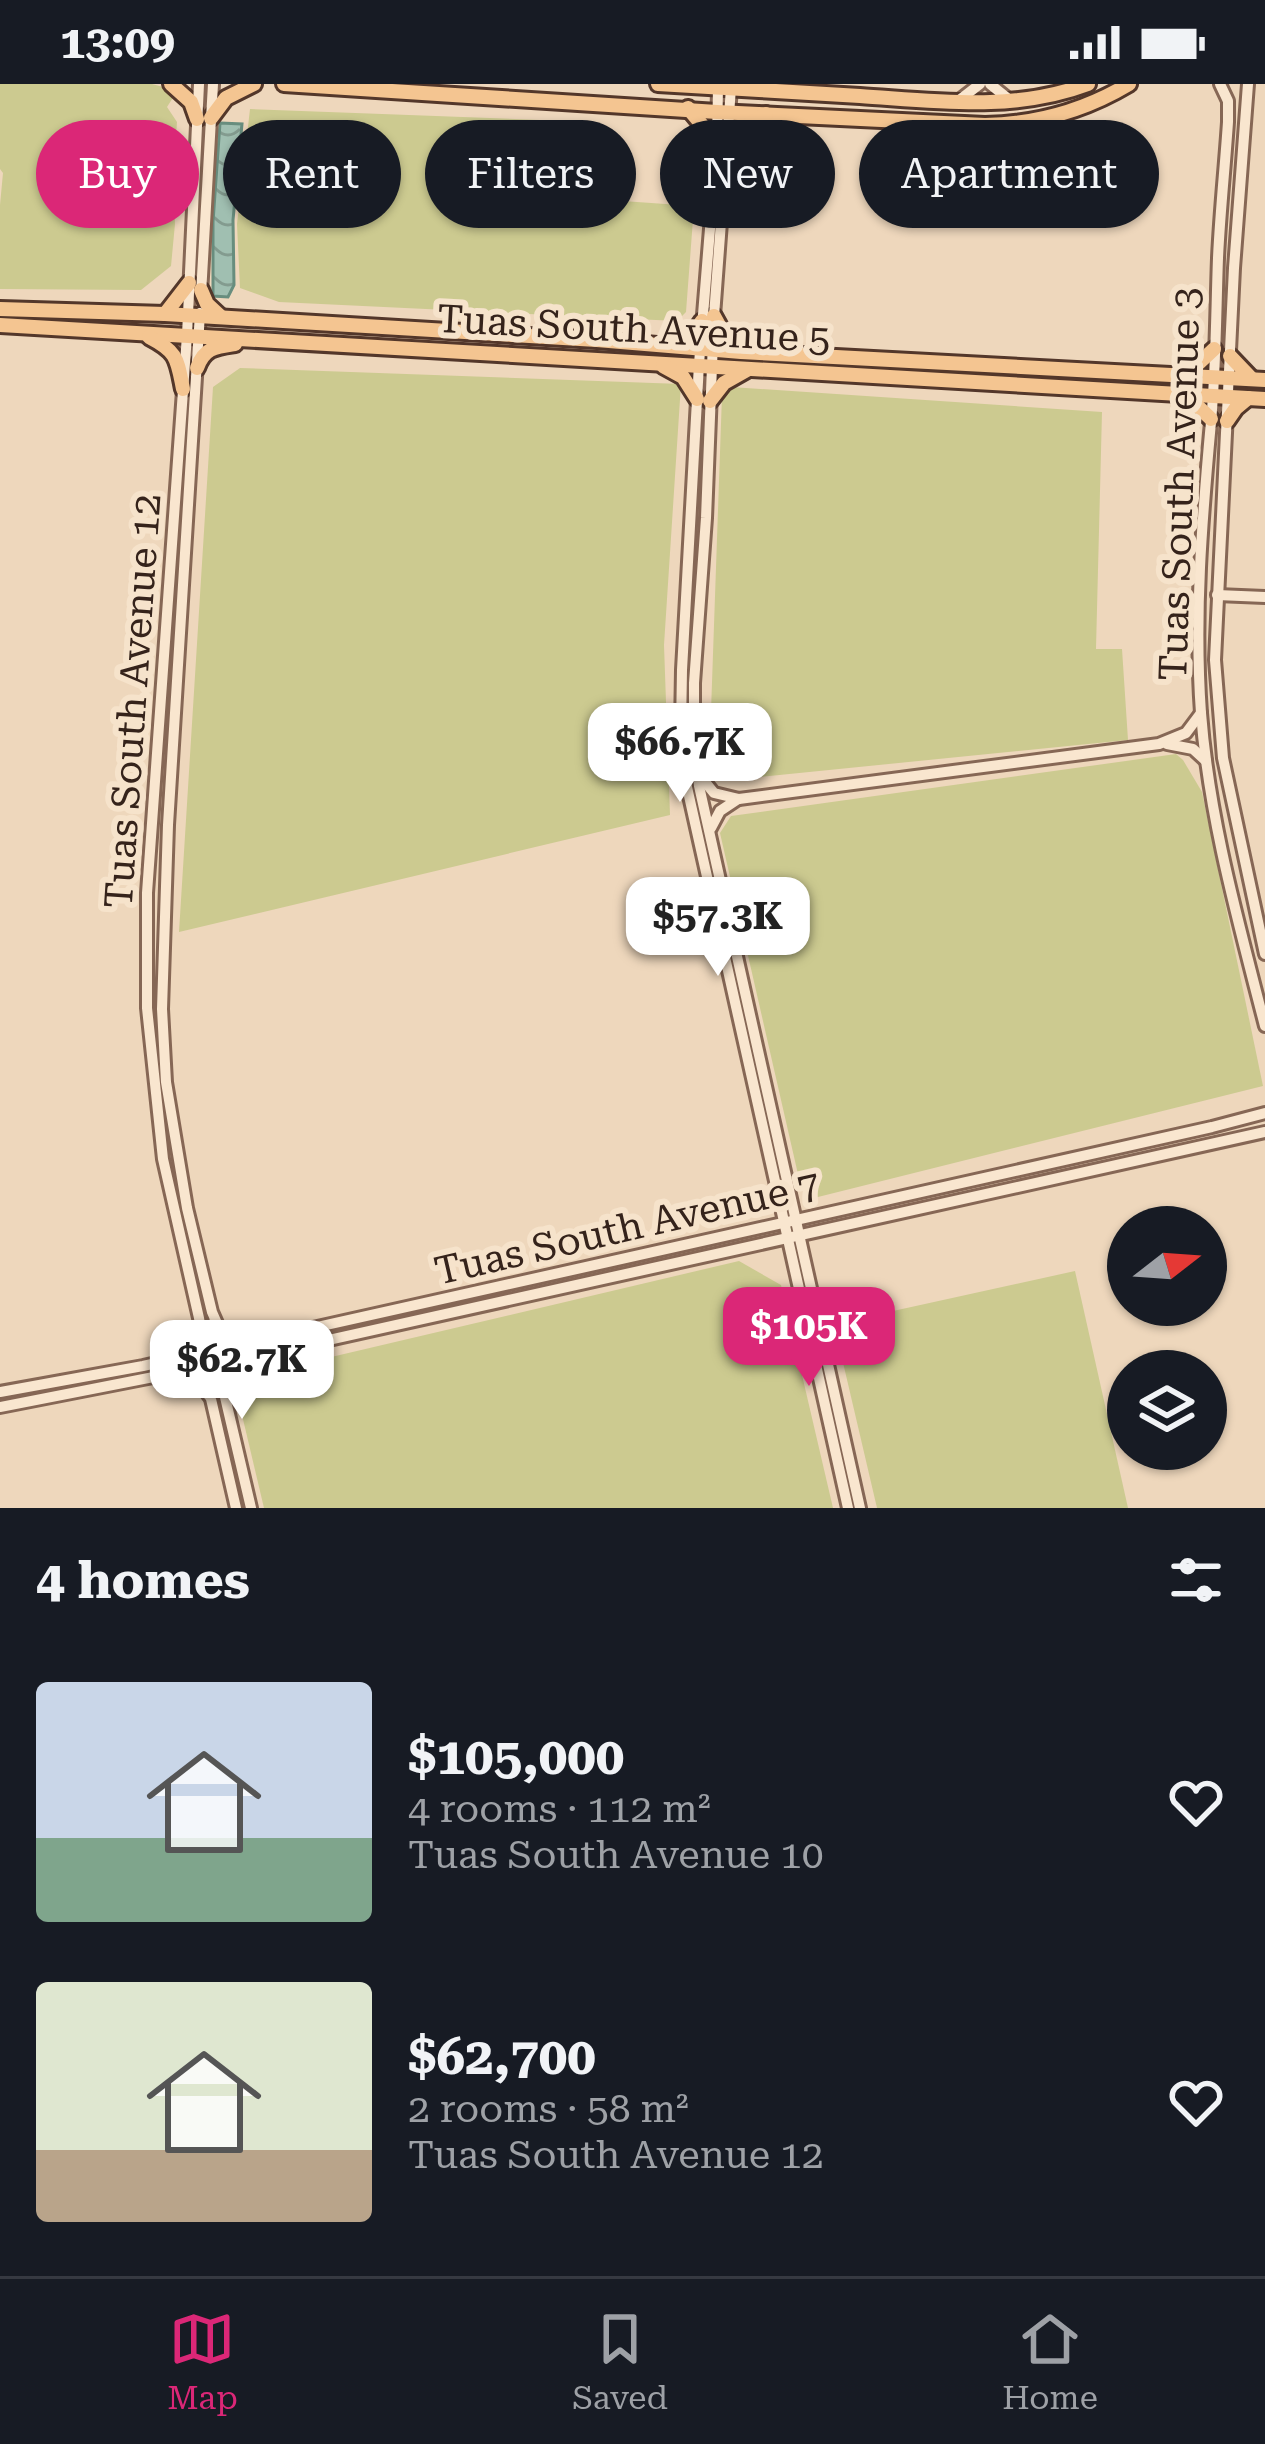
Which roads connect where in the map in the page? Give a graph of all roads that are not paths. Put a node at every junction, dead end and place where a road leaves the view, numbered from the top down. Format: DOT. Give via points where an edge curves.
graph roads {
  1 [pos="171,84"];
  2 [pos="199,84"];
  3 [pos="213,84"];
  4 [pos="254,84"];
  5 [pos="284,84"];
  6 [pos="658,84"];
  7 [pos="980,84"];
  8 [pos="990,84"];
  9 [pos="1088,84"];
  10 [pos="1129,84"];
  11 [pos="1220,84"];
  12 [pos="1248,84"];
  13 [pos="685,86"];
  14 [pos="724,88"];
  15 [pos="955,103"];
  16 [pos="1013,103"];
  17 [pos="688,108"];
  18 [pos="723,112"];
  19 [pos="766,114"];
  20 [pos="204,119"];
  21 [pos="699,120"];
  22 [pos="723,120"];
  23 [pos="756,120"];
  24 [pos="715,228"];
  25 [pos="195,287"];
  26 [pos="0,309"];
  27 [pos="164,314"];
  28 [pos="194,315"];
  29 [pos="221,317"];
  30 [pos="708,319"];
  31 [pos="0,325"];
  32 [pos="140,332"];
  33 [pos="193,335"];
  34 [pos="263,340"];
  35 [pos="667,345"];
  36 [pos="1214,350"];
  37 [pos="740,352"];
  38 [pos="706,356"];
  39 [pos="1230,356"];
  40 [pos="652,362"];
  41 [pos="196,368"];
  42 [pos="752,368"];
  43 [pos="1184,377"];
  44 [pos="1213,378"];
  45 [pos="1230,379"];
  46 [pos="1259,380"];
  47 [pos="183,389"];
  48 [pos="1186,395"];
  49 [pos="1212,396"];
  50 [pos="1228,397"];
  51 [pos="1248,398"];
  52 [pos="1265,399"];
  53 [pos="704,400"];
  54 [pos="1219,420"];
  55 [pos="1217,595"];
  56 [pos="1265,597"];
  57 [pos="1215,660"];
  58 [pos="1199,667"];
  59 [pos="1201,713"];
  60 [pos="1159,744"];
  61 [pos="1206,761"];
  62 [pos="698,772"];
  63 [pos="739,799"];
  64 [pos="710,831"];
  65 [pos="1265,951"];
  66 [pos="1265,1026"];
  67 [pos="1264,1111"];
  68 [pos="1265,1132"];
  69 [pos="783,1192"];
  70 [pos="818,1215"];
  71 [pos="790,1221"];
  72 [pos="754,1229"];
  73 [pos="820,1232"];
  74 [pos="794,1238"];
  75 [pos="771,1243"];
  76 [pos="798,1259"];
  77 [pos="204,1314"];
  78 [pos="242,1343"];
  79 [pos="209,1351"];
  80 [pos="181,1357"];
  81 [pos="246,1358"];
  82 [pos="212,1365"];
  83 [pos="183,1371"];
  84 [pos="0,1392"];
  85 [pos="224,1392"];
  86 [pos="211,1399"];
  87 [pos="0,1407"];
  88 [pos="236,1508"];
  89 [pos="251,1508"];
  90 [pos="848,1508"];
  91 [pos="860,1508"];
  1 -- 20 [label="main road"];
  2 -- 20 [label="street, Tuas South Avenue 12"];
  3 -- 20 [label="street, Tuas South Avenue 12"];
  4 -- 20 [label="main road"];
  5 -- 17 [label="main road"];
  6 -- 13 [label="main road"];
  7 -- 15 [label="street"];
  8 -- 16 [label="street"];
  9 -- 16 [label="main road"];
  10 -- 19 [label="main road" via="1085,107 1009,125"];
  11 -- 36 [label="street, Tuas South Avenue 3" via="1228,122"];
  12 -- 39 [label="street, Tuas South Avenue 3"];
  13 -- 14 [label="main road"];
  14 -- 15 [label="main road"];
  14 -- 18 [label="street"];
  15 -- 16 [label="main road"];
  17 -- 18 [label="main road"];
  17 -- 21 [label="main road"];
  18 -- 19 [label="main road"];
  18 -- 22 [label="street"];
  19 -- 23 [label="main road"];
  20 -- 25 [label="street, Tuas South Avenue 12"];
  24 -- 30 [label="street"];
  25 -- 27 [label="main road"];
  25 -- 28 [label="street, Tuas South Avenue 12"];
  25 -- 29 [label="main road"];
  26 -- 27 [label="main road, Tuas South Avenue 5"];
  27 -- 28 [label="main road, Tuas South Avenue 5"];
  28 -- 29 [label="main road, Tuas South Avenue 5"];
  28 -- 33 [label="street, Tuas South Avenue 12"];
  29 -- 35 [label="main road, Tuas South Avenue 5"];
  30 -- 35 [label="main road"];
  30 -- 37 [label="main road"];
  30 -- 38 [label="street"];
  31 -- 32 [label="main road, Tuas South Avenue 5"];
  32 -- 33 [label="main road, Tuas South Avenue 5"];
  32 -- 47 [label="main road" via="173,353"];
  33 -- 34 [label="main road, Tuas South Avenue 5"];
  33 -- 41 [label="street, Tuas South Avenue 12"];
  33 -- 47 [label="street, Tuas South Avenue 12"];
  34 -- 40 [label="main road, Tuas South Avenue 5"];
  34 -- 41 [label="main road" via="210,349"];
  35 -- 38 [label="main road, Tuas South Avenue 5"];
  36 -- 43 [label="main road"];
  36 -- 44 [label="street, Tuas South Avenue 3"];
  37 -- 38 [label="main road, Tuas South Avenue 5"];
  37 -- 43 [label="main road, Tuas South Avenue 5"];
  38 -- 40 [label="main road, Tuas South Avenue 5"];
  38 -- 42 [label="main road, Tuas South Avenue 5"];
  38 -- 53 [label="street"];
  39 -- 45 [label="street, Tuas South Avenue 3"];
  39 -- 46 [label="main road"];
  40 -- 53 [label="main road" via="683,377"];
  41 -- 77 [label="street, Tuas South Avenue 12" via="162,1009"];
  42 -- 48 [label="main road, Tuas South Avenue 5"];
  42 -- 53 [label="main road"];
  43 -- 44 [label="main road, Tuas South Avenue 5"];
  44 -- 45 [label="main road, Tuas South Avenue 5"];
  44 -- 49 [label="street, Tuas South Avenue 3"];
  45 -- 46 [label="main road, Tuas South Avenue 5"];
  45 -- 50 [label="street, Tuas South Avenue 3"];
  47 -- 77 [label="street, Tuas South Avenue 12" via="148,879 147,1008 163,1159"];
  48 -- 49 [label="main road, Tuas South Avenue 5"];
  48 -- 54 [label="main road"];
  49 -- 50 [label="main road, Tuas South Avenue 5"];
  49 -- 54 [label="street, Tuas South Avenue 3"];
  50 -- 51 [label="main road, Tuas South Avenue 5"];
  50 -- 54 [label="street, Tuas South Avenue 3"];
  51 -- 52 [label="main road, Tuas South Avenue 5"];
  51 -- 54 [label="main road"];
  53 -- 62 [label="street"];
  53 -- 69 [label="street" via="681,728 687,788"];
  54 -- 55 [label="street, Tuas South Avenue 3"];
  54 -- 58 [label="street, Tuas South Avenue 3" via="1201,512"];
  55 -- 56 [label="street"];
  55 -- 57 [label="street, Tuas South Avenue 3"];
  57 -- 58 [label="street"];
  57 -- 65 [label="street, Tuas South Avenue 3" via="1223,758"];
  58 -- 59 [label="street, Tuas South Avenue 3"];
  59 -- 60 [label="street" via="1186,733"];
  59 -- 61 [label="street, Tuas South Avenue 3"];
  60 -- 61 [label="street" via="1193,749"];
  60 -- 63 [label="street"];
  61 -- 66 [label="street, Tuas South Avenue 3"];
  62 -- 63 [label="street" via="714,793"];
  62 -- 64 [label="street"];
  63 -- 64 [label="street" via="720,811"];
  64 -- 69 [label="street"];
  67 -- 70 [label="street, Tuas South Avenue 7"];
  68 -- 73 [label="street, Tuas South Avenue 7"];
  69 -- 70 [label="street"];
  69 -- 71 [label="street"];
  69 -- 72 [label="street" via="770,1221"];
  70 -- 71 [label="street, Tuas South Avenue 7"];
  71 -- 72 [label="street, Tuas South Avenue 7"];
  71 -- 74 [label="street"];
  72 -- 78 [label="street, Tuas South Avenue 7"];
  73 -- 74 [label="street, Tuas South Avenue 7"];
  73 -- 76 [label="street"];
  74 -- 75 [label="street, Tuas South Avenue 7"];
  74 -- 76 [label="street"];
  75 -- 76 [label="street"];
  75 -- 81 [label="street, Tuas South Avenue 7"];
  76 -- 90 [label="street"];
  76 -- 91 [label="street"];
  77 -- 78 [label="street"];
  77 -- 79 [label="street, Tuas South Avenue 12"];
  77 -- 80 [label="street"];
  78 -- 79 [label="street, Tuas South Avenue 7"];
  79 -- 80 [label="street, Tuas South Avenue 7"];
  79 -- 82 [label="street, Tuas South Avenue 12"];
  80 -- 84 [label="street, Tuas South Avenue 7"];
  81 -- 82 [label="street, Tuas South Avenue 7"];
  81 -- 85 [label="street"];
  82 -- 83 [label="street, Tuas South Avenue 7"];
  82 -- 85 [label="street, Tuas South Avenue 12"];
  82 -- 86 [label="street, Tuas South Avenue 12"];
  83 -- 86 [label="street"];
  83 -- 87 [label="street, Tuas South Avenue 7"];
  85 -- 89 [label="street, Tuas South Avenue 12"];
  86 -- 88 [label="street, Tuas South Avenue 12"];
}
